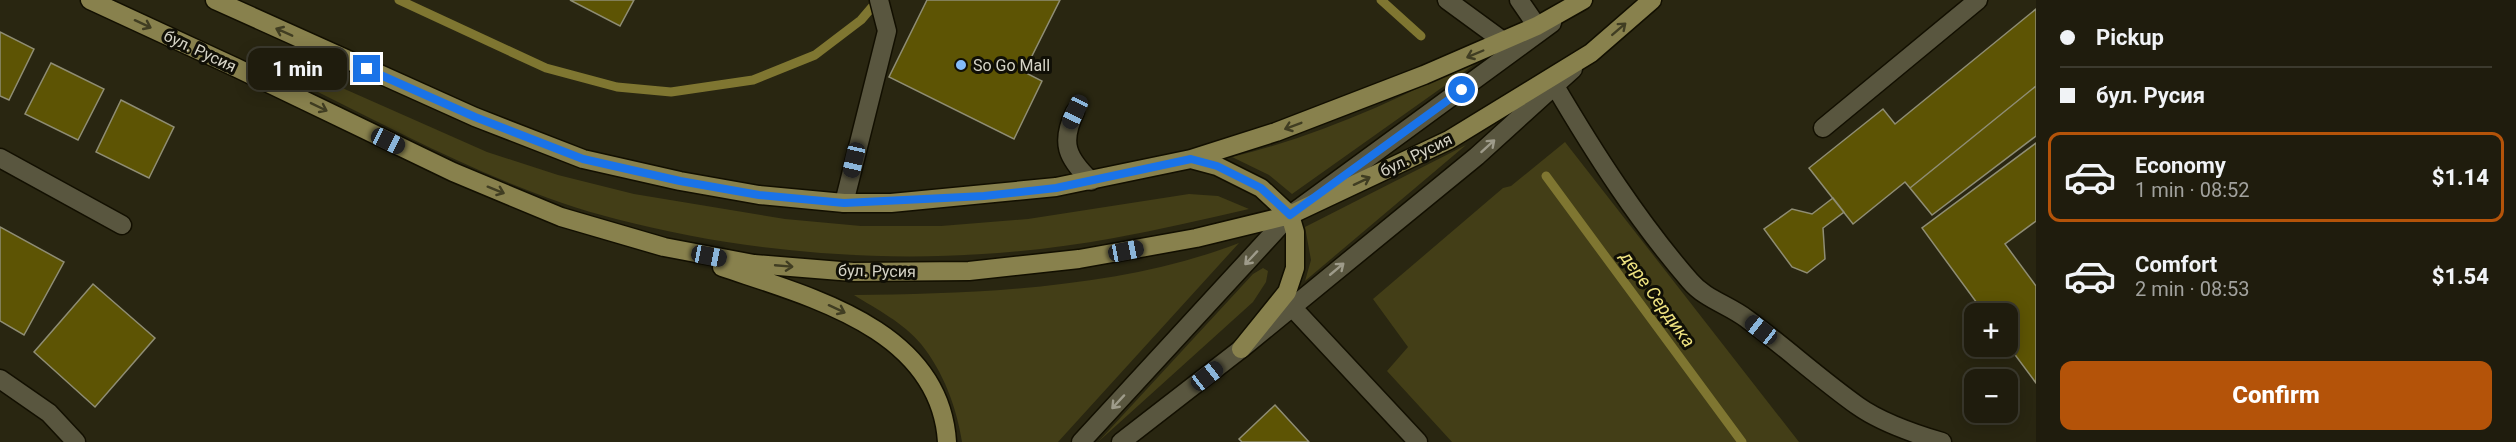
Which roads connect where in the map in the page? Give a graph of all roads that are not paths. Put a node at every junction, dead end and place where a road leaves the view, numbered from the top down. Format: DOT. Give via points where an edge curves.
graph roads {
  1 [pos="90,0"];
  2 [pos="215,0"];
  3 [pos="1447,0"];
  4 [pos="1519,0"];
  5 [pos="1652,0"];
  6 [pos="1978,0"];
  7 [pos="881,5"];
  8 [pos="1577,5"];
  9 [pos="1537,27"];
  10 [pos="1503,41"];
  11 [pos="1592,53"];
  12 [pos="1555,86"];
  13 [pos="1075,112"];
  14 [pos="1823,128"];
  15 [pos="0,158"];
  16 [pos="1191,159"];
  17 [pos="1091,181"];
  18 [pos="844,203"];
  19 [pos="1290,215"];
  20 [pos="122,225"];
  21 [pos="664,247"];
  22 [pos="1292,307"];
  23 [pos="1241,349"];
  24 [pos="0,379"];
  25 [pos="76,442"];
  26 [pos="947,442"];
  27 [pos="1081,442"];
  28 [pos="1121,442"];
  29 [pos="1418,442"];
  30 [pos="1942,442"];
  1 -- 21 [label="main road, бул. Русия, one-way" via="453,172 561,217"];
  18 -- 2 [label="main road, one-way" via="759,195 583,159 475,117"];
  3 -- 10 [label="street"];
  4 -- 9 [label="street"];
  11 -- 5 [label="main road, бул. Русия, one-way"];
  6 -- 14 [label="street"];
  7 -- 18 [label="street" via="887,31"];
  8 -- 9 [label="main road"];
  8 -- 19 [label="street"];
  9 -- 10 [label="main road"];
  10 -- 16 [label="main road, one-way" via="1276,132"];
  11 -- 12 [label="street"];
  19 -- 11 [label="main road, бул. Русия, one-way" via="1449,140"];
  22 -- 12 [label="street, one-way" via="1477,156"];
  12 -- 30 [label="street" via="1593,151 1692,284 1744,316 1860,408"];
  13 -- 17 [label="street" via="1068,127 1069,157"];
  15 -- 20 [label="street"];
  16 -- 17 [label="main road"];
  16 -- 19 [label="main road" via="1217,166 1261,188"];
  17 -- 18 [label="main road" via="984,196"];
  21 -- 19 [label="main road, бул. Русия, one-way" via="754,264 853,272 969,271 1079,259 1196,238"];
  19 -- 23 [label="main road" via="1295,232 1295,268 1287,292"];
  19 -- 27 [label="street, one-way"];
  21 -- 26 [label="main road, one-way" via="819,300 887,336 916,365 937,398"];
  22 -- 23 [label="street"];
  22 -- 29 [label="street"];
  23 -- 28 [label="street"];
  24 -- 25 [label="street" via="49,413"];
}
